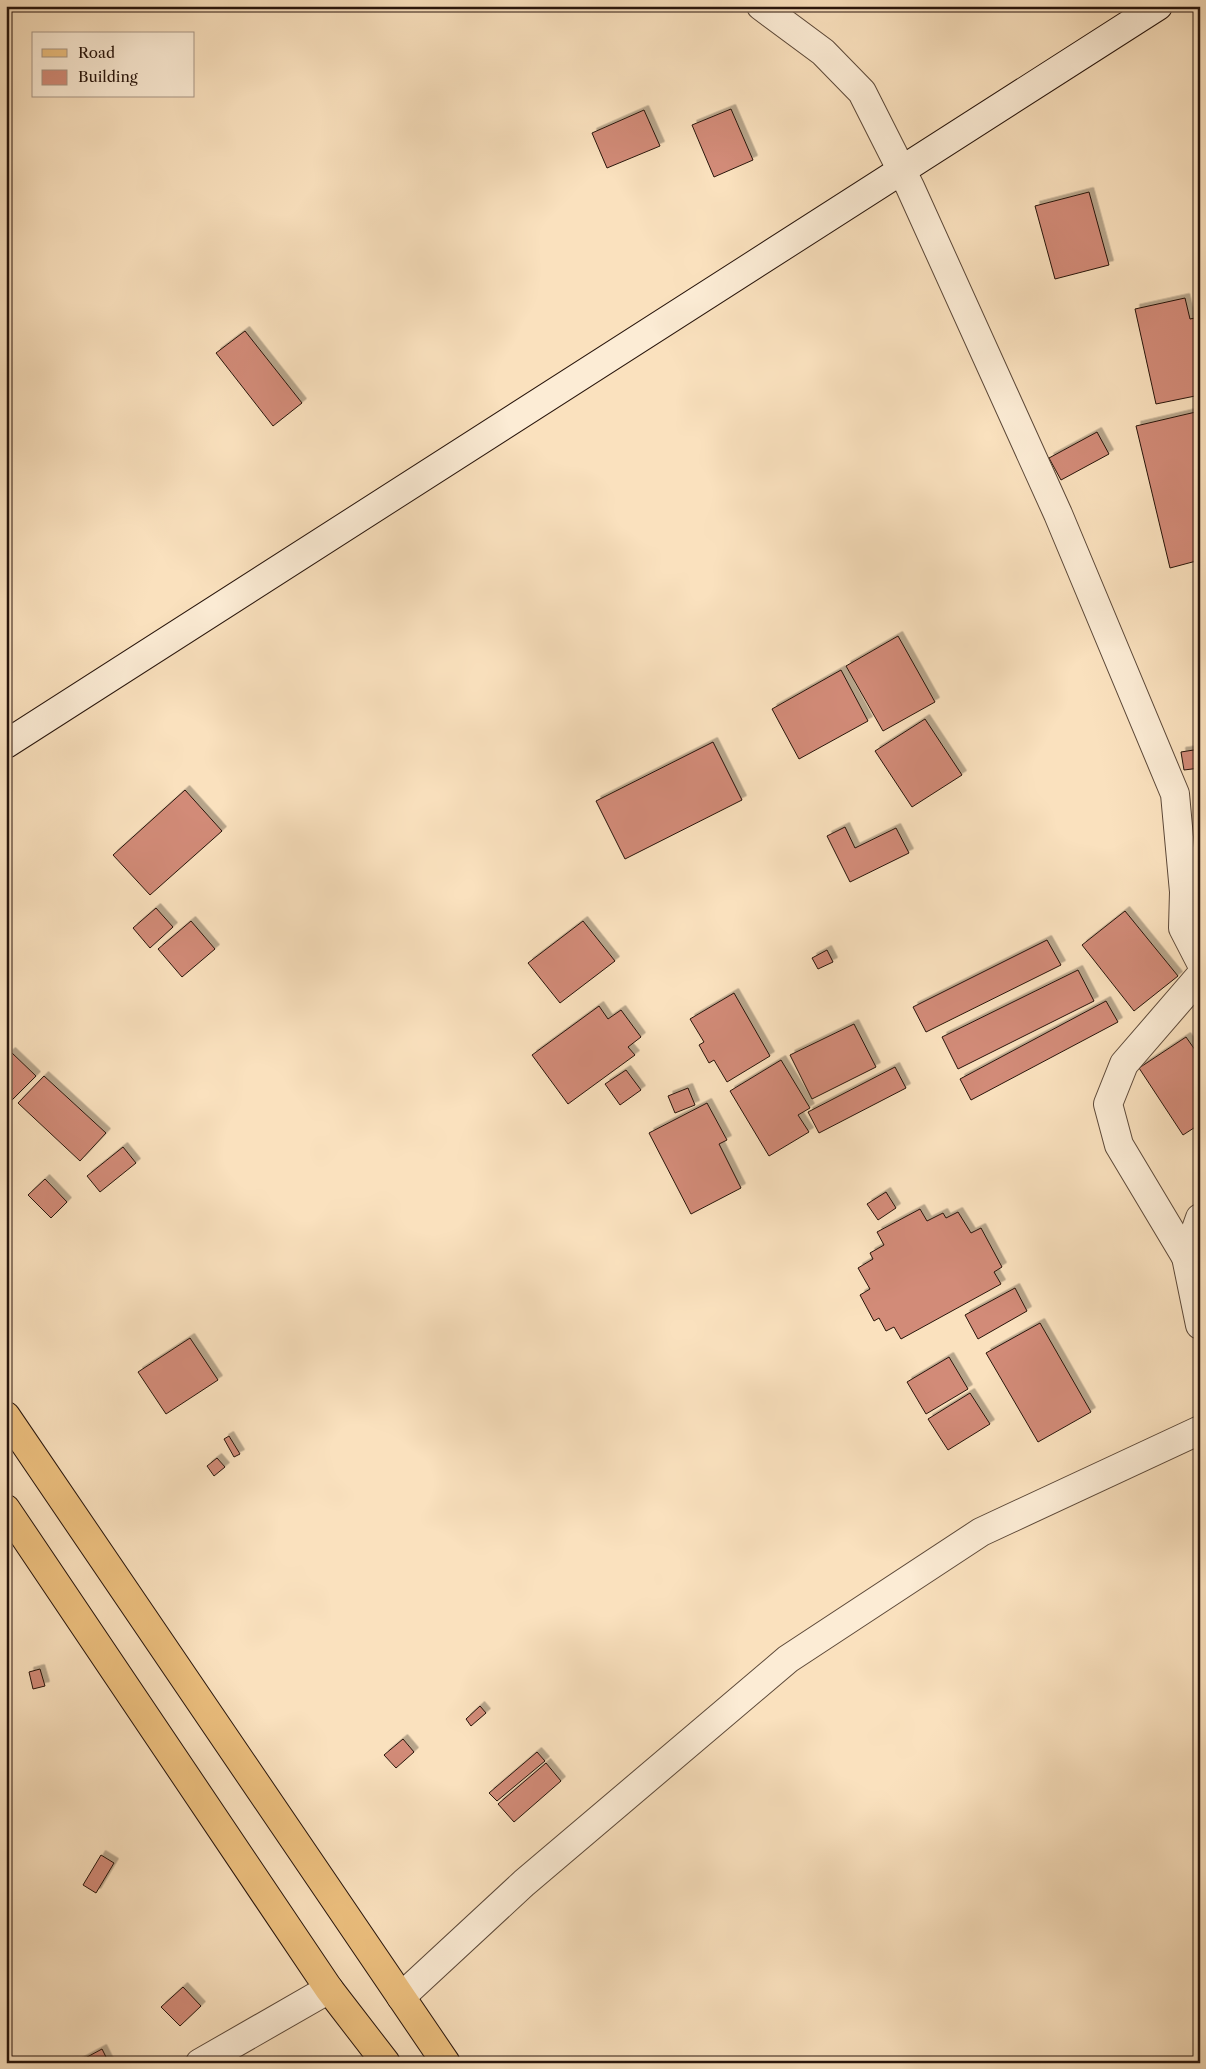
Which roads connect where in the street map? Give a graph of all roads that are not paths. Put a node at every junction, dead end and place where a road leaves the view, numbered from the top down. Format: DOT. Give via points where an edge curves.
graph roads {
  1 [pos="761,6"];
  2 [pos="1158,6"];
  3 [pos="902,171"];
  4 [pos="6,744"];
  5 [pos="1200,961"];
  6 [pos="1200,976"];
  7 [pos="1200,1218"];
  8 [pos="1186,1257"];
  9 [pos="1200,1325"];
  10 [pos="6,1416"];
  11 [pos="1200,1430"];
  12 [pos="6,1509"];
  13 [pos="329,1989"];
  14 [pos="401,1997"];
  15 [pos="200,2063"];
  16 [pos="386,2063"];
  17 [pos="446,2063"];
  1 -- 3 [label="street" via="823,52 862,92"];
  2 -- 3 [label="street"];
  3 -- 4 [label="street"];
  3 -- 5 [label="street" via="1058,514 1175,794 1184,892 1183,928"];
  6 -- 8 [label="street" via="1124,1064 1108,1104 1118,1145"];
  7 -- 8 [label="street"];
  8 -- 9 [label="street"];
  10 -- 14 [label="main road"];
  11 -- 14 [label="street" via="980,1532 788,1659 524,1884"];
  12 -- 13 [label="main road"];
  13 -- 15 [label="street"];
  13 -- 16 [label="main road"];
  14 -- 17 [label="main road"];
}
